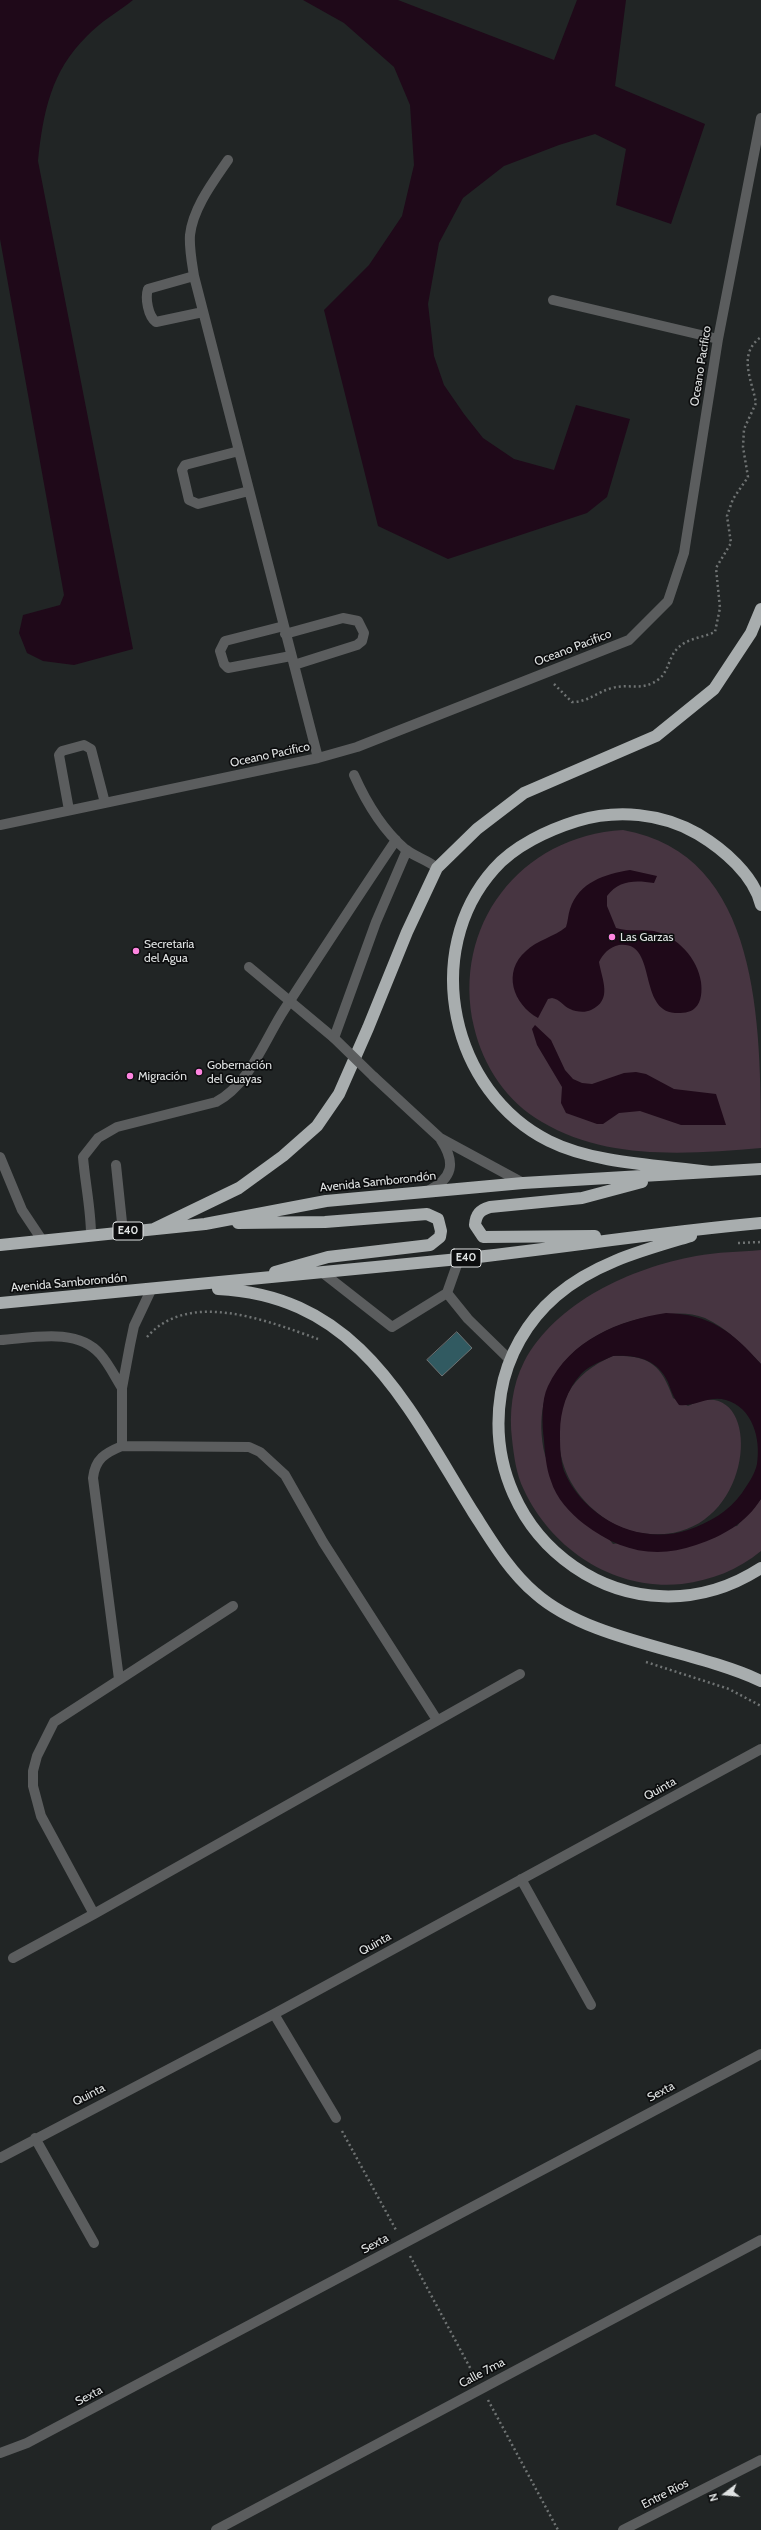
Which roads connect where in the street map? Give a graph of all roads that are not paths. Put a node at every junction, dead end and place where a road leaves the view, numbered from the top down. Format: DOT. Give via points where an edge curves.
graph roads {
  1 [pos="761,118"];
  2 [pos="228,160"];
  3 [pos="194,276"];
  4 [pos="553,300"];
  5 [pos="203,312"];
  6 [pos="718,339"];
  7 [pos="239,452"];
  8 [pos="249,491"];
  9 [pos="761,609"];
  10 [pos="284,630"];
  11 [pos="292,660"];
  12 [pos="318,758"];
  13 [pos="354,775"];
  14 [pos="105,803"];
  15 [pos="69,810"];
  16 [pos="0,825"];
  17 [pos="396,840"];
  18 [pos="407,850"];
  19 [pos="437,868"];
  20 [pos="761,905"];
  21 [pos="249,967"];
  22 [pos="334,1038"];
  23 [pos="440,1138"];
  24 [pos="0,1157"];
  25 [pos="116,1165"];
  26 [pos="758,1169"];
  27 [pos="711,1172"];
  28 [pos="664,1176"];
  29 [pos="523,1183"];
  30 [pos="427,1191"];
  31 [pos="759,1223"];
  32 [pos="205,1224"];
  33 [pos="154,1228"];
  34 [pos="714,1229"];
  35 [pos="123,1232"];
  36 [pos="91,1235"];
  37 [pos="631,1236"];
  38 [pos="42,1240"];
  39 [pos="0,1244"];
  40 [pos="459,1259"];
  41 [pos="323,1273"];
  42 [pos="247,1280"];
  43 [pos="174,1287"];
  44 [pos="151,1290"];
  45 [pos="447,1293"];
  46 [pos="0,1303"];
  47 [pos="0,1340"];
  48 [pos="509,1359"];
  49 [pos="122,1388"];
  50 [pos="122,1446"];
  51 [pos="761,1568"];
  52 [pos="233,1606"];
  53 [pos="520,1674"];
  54 [pos="119,1679"];
  55 [pos="761,1681"];
  56 [pos="437,1720"];
  57 [pos="761,1749"];
  58 [pos="521,1879"];
  59 [pos="94,1914"];
  60 [pos="13,1958"];
  61 [pos="591,2005"];
  62 [pos="274,2014"];
  63 [pos="761,2054"];
  64 [pos="336,2118"];
  65 [pos="35,2138"];
  66 [pos="0,2158"];
  67 [pos="761,2240"];
  68 [pos="94,2243"];
  69 [pos="0,2454"];
  70 [pos="761,2460"];
  71 [pos="216,2530"];
  72 [pos="623,2530"];
  1 -- 6 [label="street, Oceano Pacifico"];
  2 -- 3 [label="street" via="194,219 190,236"];
  3 -- 5 [label="street"];
  3 -- 5 [label="street" via="148,289 147,299 156,322"];
  4 -- 6 [label="street"];
  5 -- 7 [label="street"];
  6 -- 12 [label="street, Oceano Pacifico" via="684,553 668,601 630,640 357,747"];
  7 -- 8 [label="street"];
  7 -- 8 [label="street" via="185,466 182,470 189,500 198,504"];
  8 -- 10 [label="street"];
  9 -- 19 [label="highway" via="752,633 714,690 656,736 524,793 477,829"];
  10 -- 11 [label="street"];
  10 -- 11 [label="street" via="225,641 220,651 228,668"];
  10 -- 11 [label="street" via="343,618 358,621 364,633 362,641 357,645"];
  11 -- 12 [label="street"];
  12 -- 14 [label="street, Oceano Pacifico"];
  13 -- 17 [label="street" via="368,805"];
  14 -- 15 [label="street, Oceano Pacifico"];
  14 -- 15 [label="street" via="91,749 84,745 62,751 59,755"];
  15 -- 16 [label="street, Oceano Pacifico"];
  17 -- 18 [label="street"];
  17 -- 36 [label="street" via="279,1017 238,1085 228,1096 216,1102 117,1127 98,1138 83,1157 86,1196 91,1213"];
  18 -- 19 [label="street"];
  18 -- 22 [label="street" via="393,880"];
  19 -- 33 [label="highway" via="407,932 339,1094 317,1126 283,1156 239,1188"];
  20 -- 27 [label="highway" via="759,896 731,859 712,843 688,829 642,815 592,817 541,836 514,851 494,868 479,888 466,914 453,966 452,992 455,1014 471,1064 483,1084 514,1118 548,1141 566,1149 626,1161"];
  21 -- 22 [label="street, bridge"];
  22 -- 23 [label="street, bridge"];
  23 -- 29 [label="street"];
  23 -- 30 [label="street" via="451,1162 445,1179 440,1185"];
  24 -- 38 [label="street" via="22,1210"];
  25 -- 35 [label="street"];
  26 -- 27 [label="highway, Avenida Samborondón / E40"];
  27 -- 28 [label="highway, Avenida Samborondón / E40"];
  28 -- 29 [label="highway, Avenida Samborondón / E40"];
  28 -- 37 [label="highway" via="582,1198 490,1207 481,1210 476,1216 475,1224 483,1237 491,1238 530,1235"];
  29 -- 30 [label="highway, Avenida Samborondón / E40"];
  30 -- 32 [label="highway, Avenida Samborondón / E40" via="326,1201"];
  31 -- 34 [label="highway, Avenida Samborondón / E40"];
  32 -- 33 [label="highway, Avenida Samborondón / E40"];
  32 -- 42 [label="highway" via="325,1222 427,1214 438,1219 440,1225 440,1237 430,1245 328,1257"];
  33 -- 35 [label="highway, Avenida Samborondón / E40"];
  34 -- 37 [label="highway, Avenida Samborondón / E40"];
  34 -- 48 [label="highway" via="624,1256 577,1280 555,1297 536,1318"];
  35 -- 36 [label="highway, Avenida Samborondón / E40"];
  36 -- 38 [label="highway, Avenida Samborondón / E40"];
  37 -- 40 [label="highway, Avenida Samborondón / E40" via="530,1252"];
  38 -- 39 [label="highway, Avenida Samborondón / E40"];
  40 -- 41 [label="highway, Avenida Samborondón / E40"];
  40 -- 45 [label="street"];
  41 -- 42 [label="highway, Avenida Samborondón / E40"];
  41 -- 45 [label="street" via="392,1327"];
  42 -- 43 [label="highway, Avenida Samborondón / E40"];
  43 -- 44 [label="highway, Avenida Samborondón / E40"];
  43 -- 55 [label="highway" via="233,1290 277,1298 304,1309 350,1338 386,1377 491,1540 535,1593 558,1611 584,1624 734,1668"];
  44 -- 46 [label="highway, Avenida Samborondón / E40"];
  44 -- 49 [label="street" via="134,1326"];
  45 -- 48 [label="street" via="468,1319"];
  47 -- 49 [label="street" via="60,1336 80,1340 101,1354"];
  48 -- 51 [label="highway" via="499,1403 498,1431 502,1462 511,1491 527,1519 544,1542 568,1564 591,1578 618,1589 669,1597 694,1596 716,1591 744,1579"];
  49 -- 50 [label="street"];
  50 -- 54 [label="street" via="107,1452 97,1462 93,1478"];
  50 -- 56 [label="street" via="249,1447 270,1460 285,1475 323,1542"];
  52 -- 54 [label="street"];
  53 -- 56 [label="street"];
  54 -- 59 [label="street" via="54,1722 32,1771 41,1816"];
  56 -- 59 [label="street"];
  57 -- 58 [label="street, Quinta"];
  58 -- 61 [label="street"];
  58 -- 62 [label="street, Quinta"];
  59 -- 60 [label="street"];
  62 -- 64 [label="street"];
  62 -- 65 [label="street, Quinta"];
  63 -- 69 [label="street, Sexta" via="27,2443"];
  65 -- 66 [label="street, Quinta"];
  65 -- 68 [label="street"];
  67 -- 71 [label="street, Calle 7ma"];
  70 -- 72 [label="street, Entre Ríos"];
}
